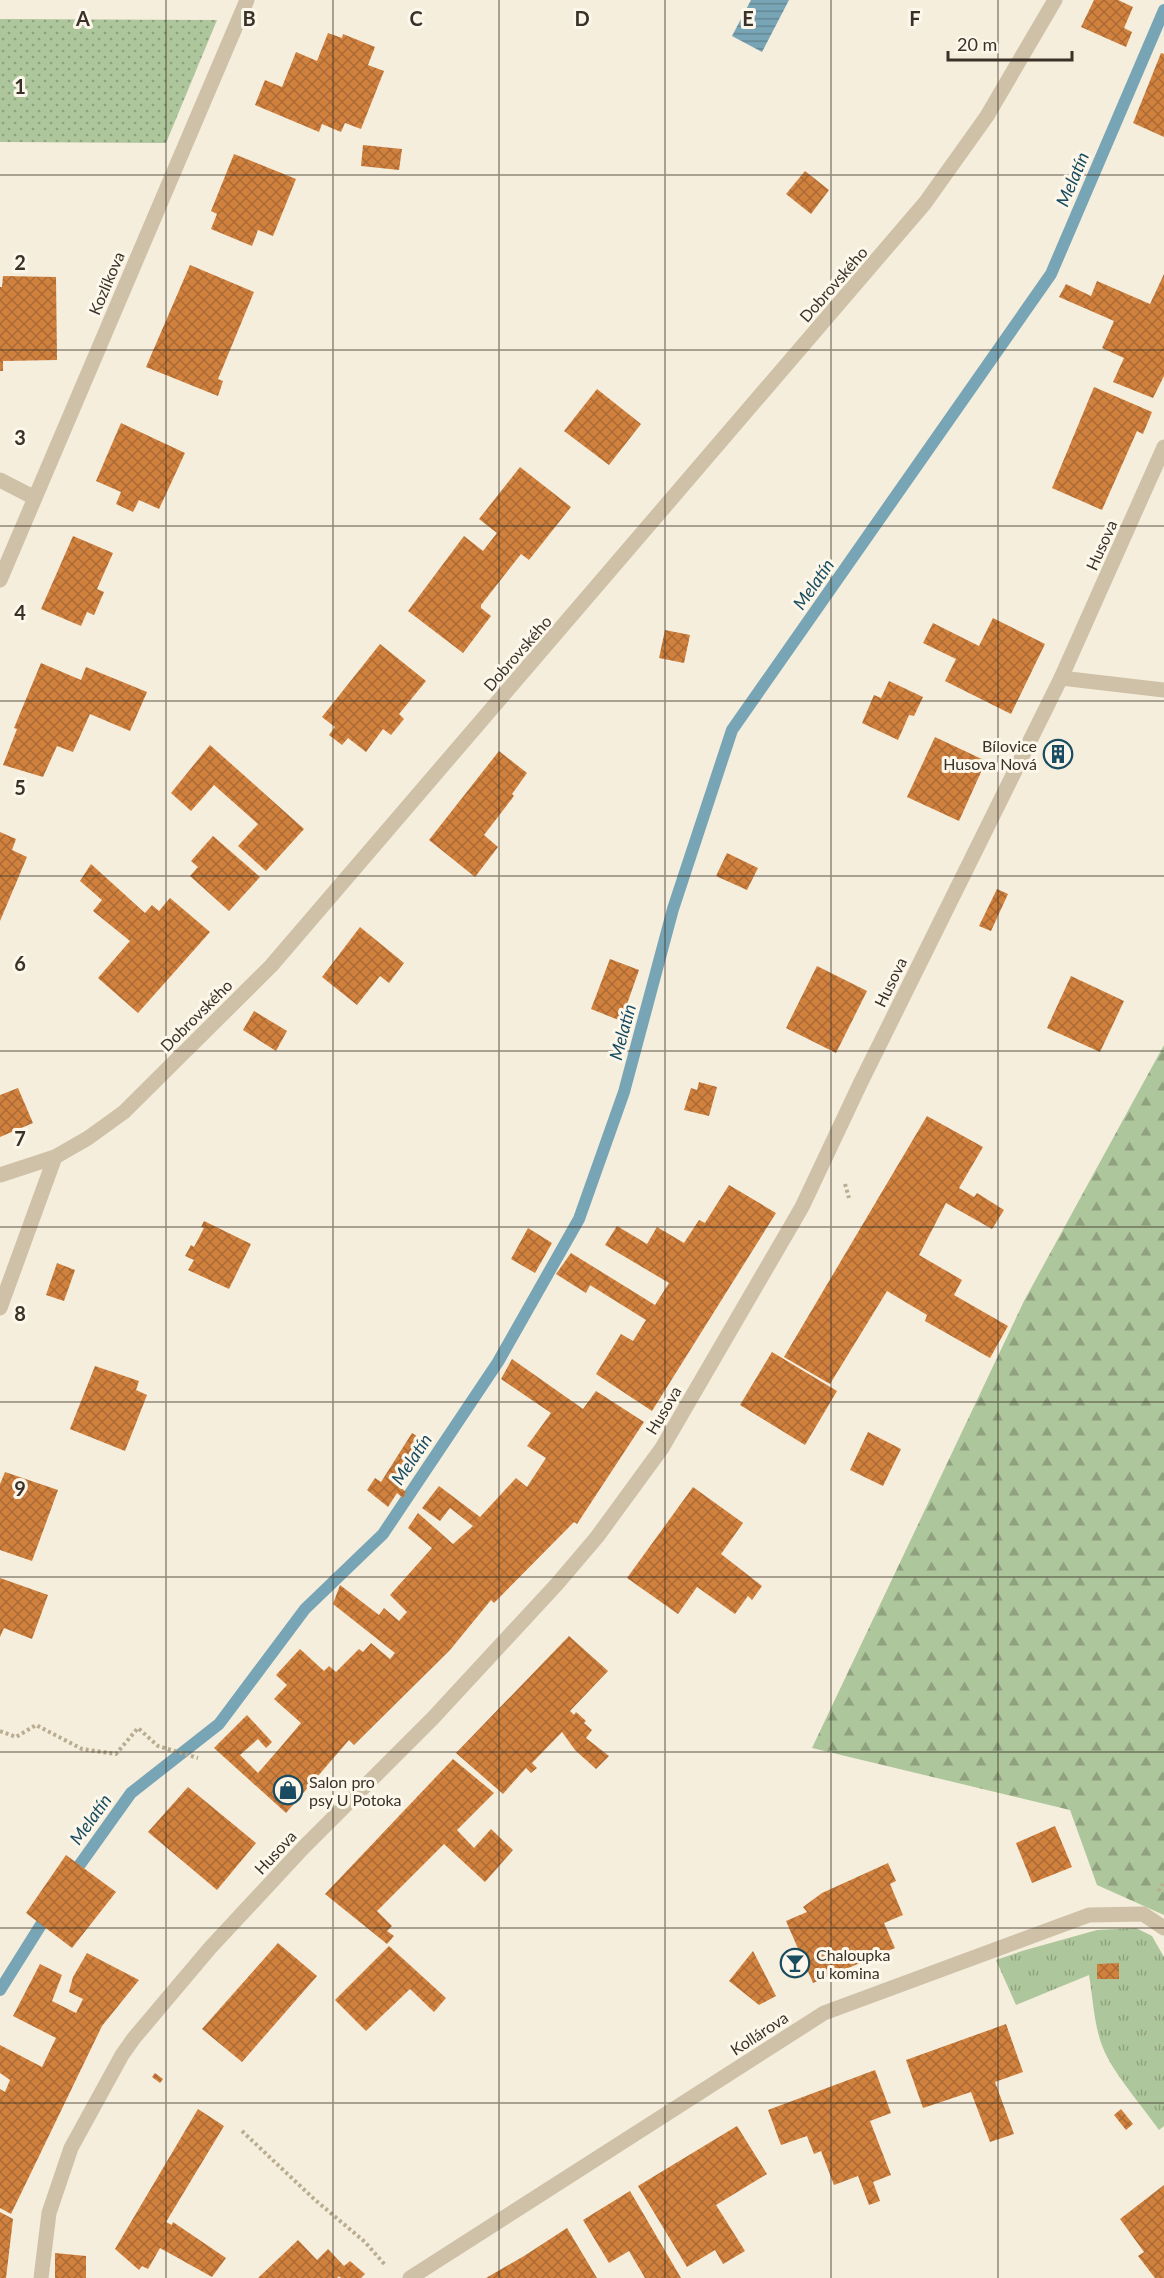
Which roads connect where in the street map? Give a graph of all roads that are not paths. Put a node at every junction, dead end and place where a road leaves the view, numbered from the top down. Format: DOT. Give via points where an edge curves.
graph roads {
  1 [pos="247,0"];
  2 [pos="1055,0"];
  3 [pos="1164,447"];
  4 [pos="0,480"];
  5 [pos="34,498"];
  6 [pos="0,580"];
  7 [pos="1061,678"];
  8 [pos="1164,690"];
  9 [pos="54,1157"];
  10 [pos="0,1175"];
  11 [pos="0,1308"];
  12 [pos="1164,1928"];
  13 [pos="41,2278"];
  14 [pos="410,2278"];
  1 -- 5 [label="street, Kozlíkova"];
  2 -- 9 [label="street, Dobrovského" via="987,116 926,203 397,822 271,966 124,1112"];
  3 -- 7 [label="street, Husova"];
  4 -- 5 [label="street"];
  5 -- 6 [label="street, Kozlíkova"];
  7 -- 8 [label="street"];
  7 -- 13 [label="street, Husova" via="802,1208 662,1448 557,1584 433,1718 303,1848 210,1948 134,2038 71,2148 49,2213"];
  9 -- 10 [label="street, Dobrovského"];
  9 -- 11 [label="street"];
  12 -- 14 [label="street, Kollárova" via="1143,1914 1089,1915 824,2013"];
}
